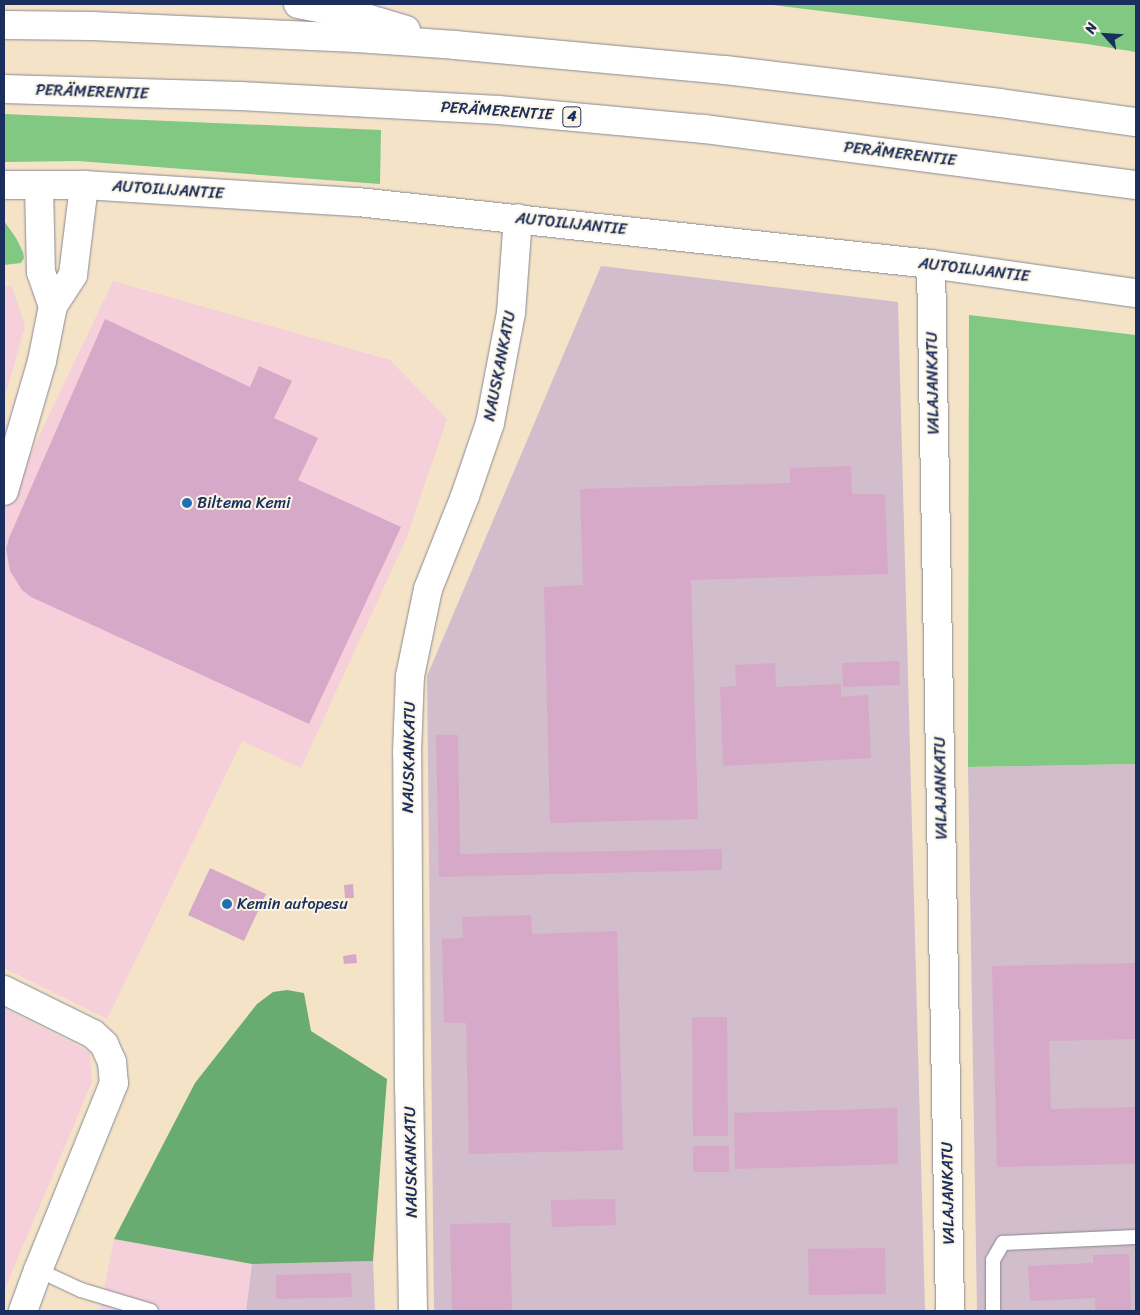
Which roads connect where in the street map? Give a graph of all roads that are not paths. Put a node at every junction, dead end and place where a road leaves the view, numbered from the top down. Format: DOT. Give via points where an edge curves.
graph roads {
  1 [pos="298,4"];
  2 [pos="4,25"];
  3 [pos="455,45"];
  4 [pos="4,90"];
  5 [pos="1136,122"];
  6 [pos="84,185"];
  7 [pos="1136,185"];
  8 [pos="4,186"];
  9 [pos="39,186"];
  10 [pos="518,218"];
  11 [pos="931,264"];
  12 [pos="1136,293"];
  13 [pos="53,306"];
  14 [pos="4,491"];
  15 [pos="4,990"];
  16 [pos="1136,1237"];
  17 [pos="38,1270"];
  18 [pos="23,1311"];
  19 [pos="151,1311"];
  20 [pos="414,1311"];
  21 [pos="950,1311"];
  22 [pos="993,1311"];
  1 -- 3 [label="main road" via="359,16"];
  2 -- 3 [label="main road" via="131,28"];
  3 -- 5 [label="main road" via="725,70"];
  4 -- 7 [label="main road, PERÄMERENTIE / 4" via="259,97 499,110 704,129"];
  6 -- 9 [label="main road, AUTOILIJANTIE"];
  6 -- 10 [label="main road, AUTOILIJANTIE" via="358,202"];
  6 -- 13 [label="main road" via="73,276"];
  8 -- 9 [label="main road, AUTOILIJANTIE"];
  9 -- 13 [label="main road" via="41,272"];
  10 -- 11 [label="main road, AUTOILIJANTIE"];
  10 -- 20 [label="main road, NAUSKANKATU" via="511,313 490,423 428,590 410,676 407,753 409,1078"];
  11 -- 12 [label="main road, AUTOILIJANTIE"];
  11 -- 21 [label="main road, VALAJANKATU"];
  13 -- 14 [label="main road" via="42,361"];
  15 -- 17 [label="main road" via="98,1039 104,1044 112,1062 114,1083"];
  16 -- 22 [label="lane" via="1003,1243 993,1260"];
  17 -- 18 [label="main road"];
  17 -- 19 [label="lane" via="82,1290"];
}
